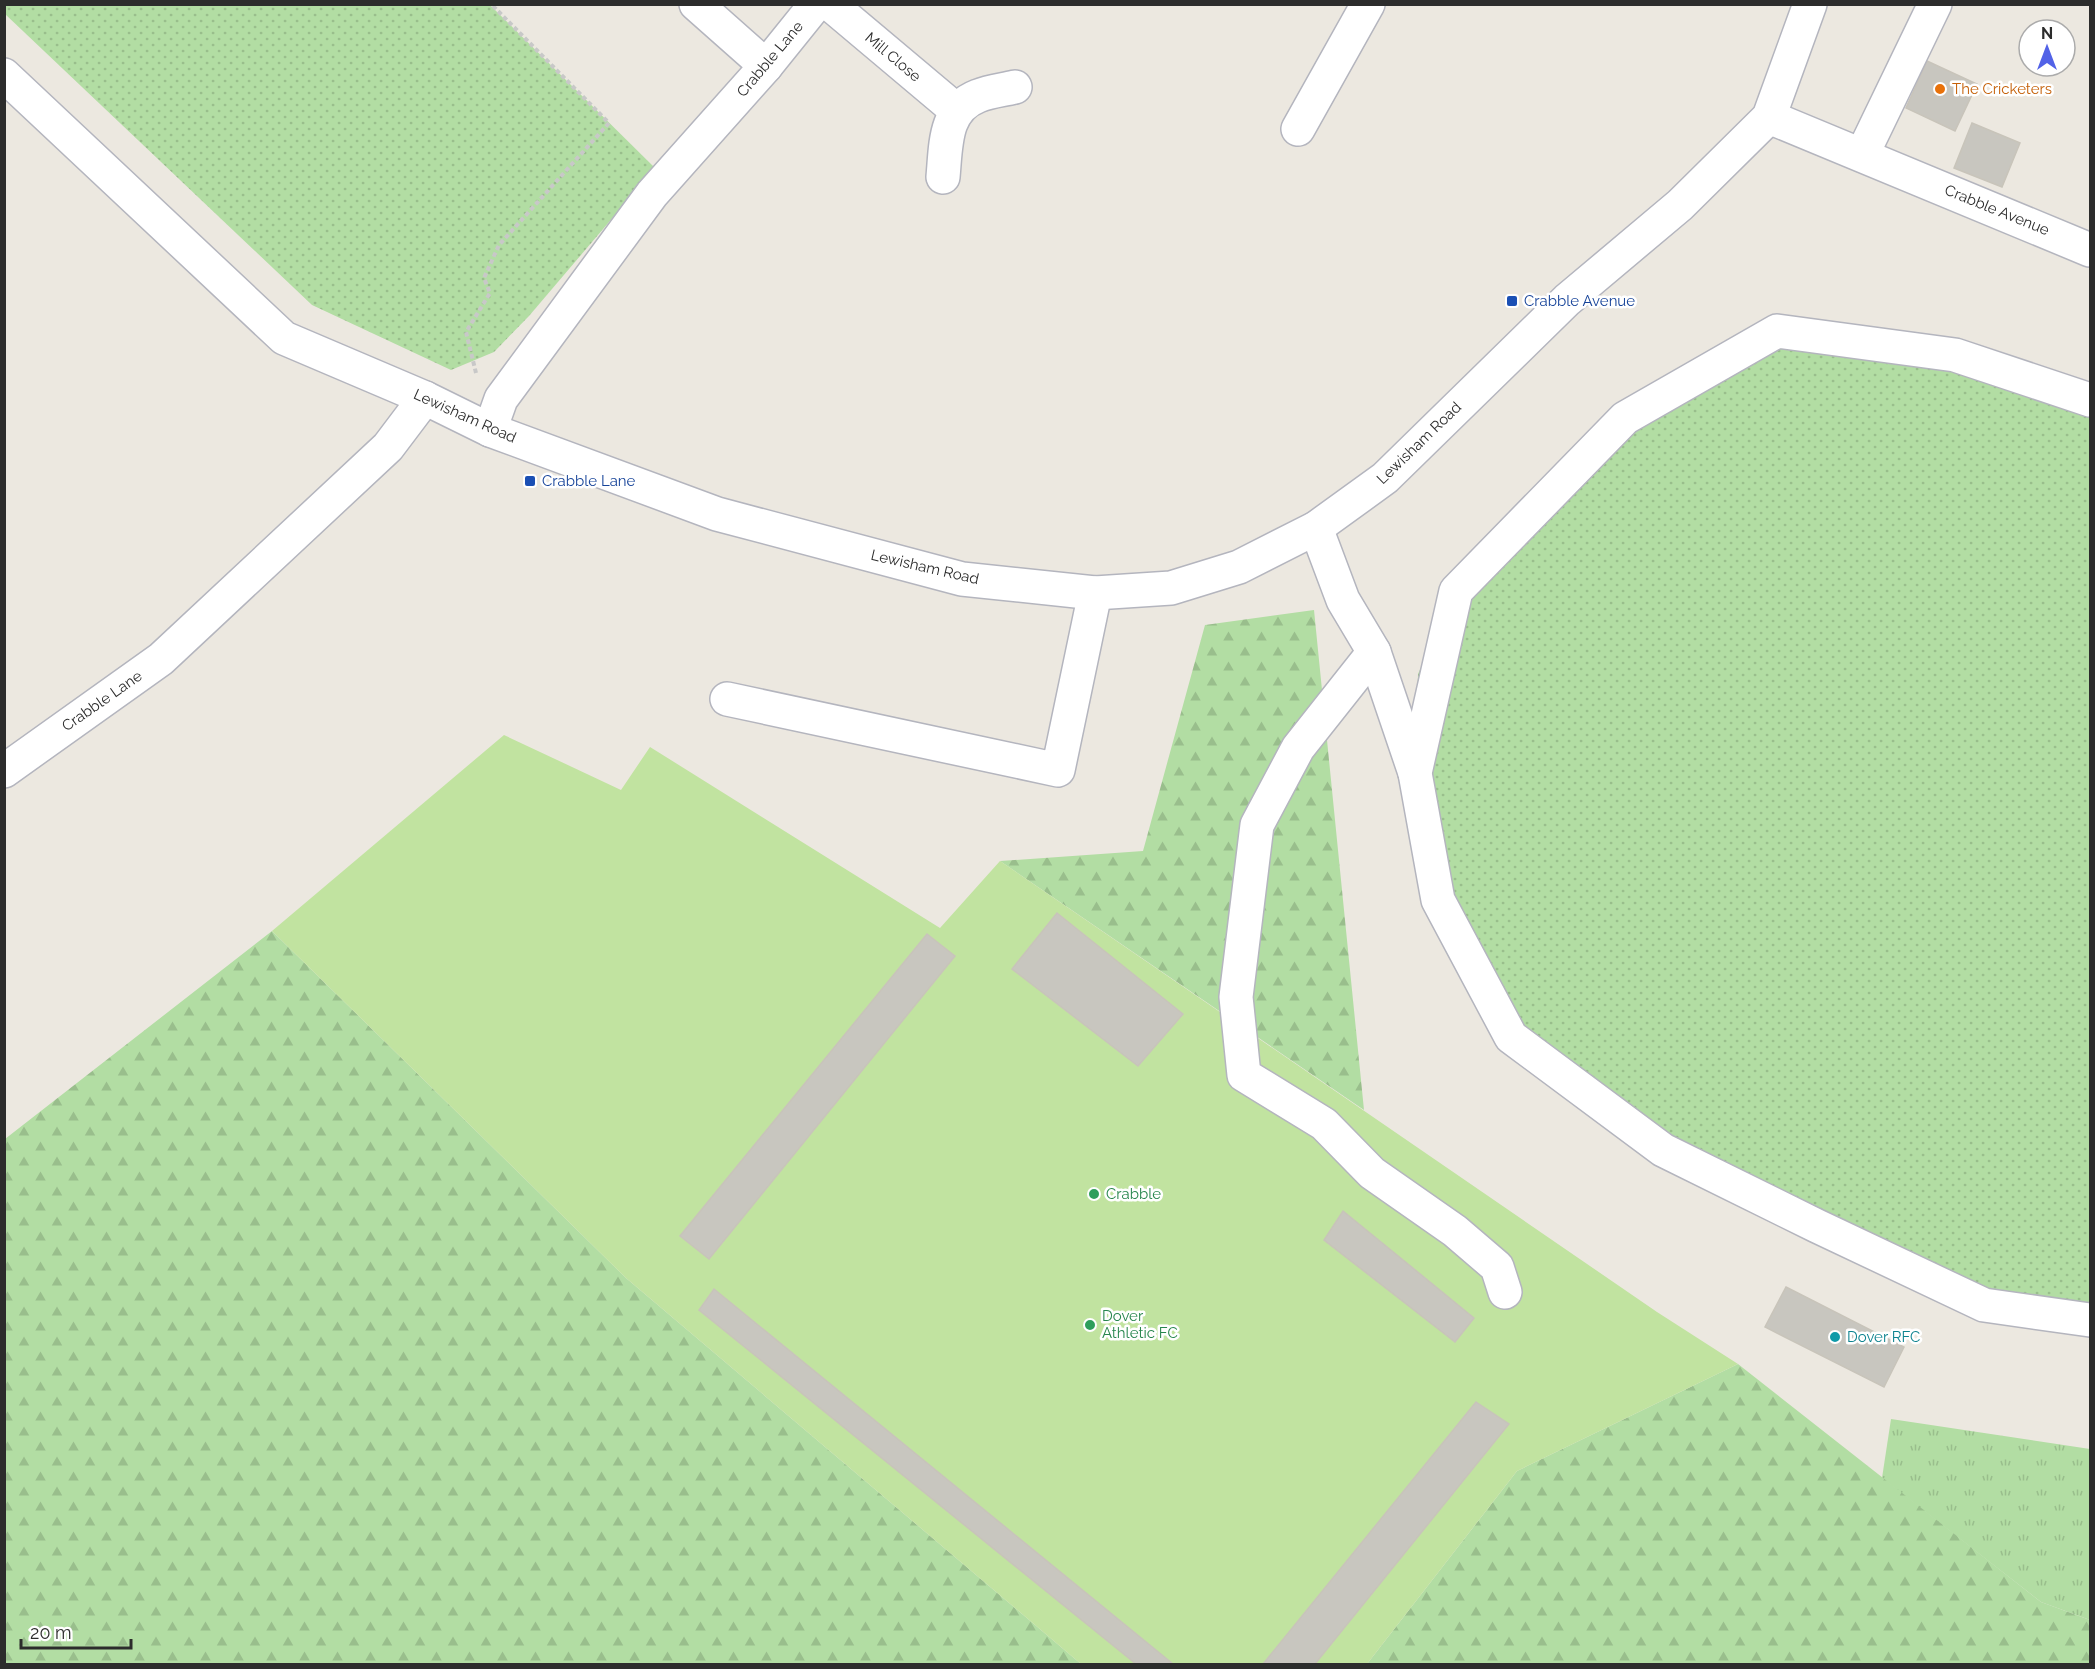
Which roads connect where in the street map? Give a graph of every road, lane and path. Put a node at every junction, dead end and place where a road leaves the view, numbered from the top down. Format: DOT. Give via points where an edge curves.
graph roads {
  1 [pos="491,4"];
  2 [pos="696,4"];
  3 [pos="816,4"];
  4 [pos="830,4"];
  5 [pos="1368,4"];
  6 [pos="1810,4"];
  7 [pos="1935,4"];
  8 [pos="766,66"];
  9 [pos="4,75"];
  10 [pos="1015,87"];
  11 [pos="956,110"];
  12 [pos="1769,117"];
  13 [pos="1298,129"];
  14 [pos="1862,155"];
  15 [pos="943,177"];
  16 [pos="2091,250"];
  17 [pos="425,398"];
  18 [pos="2091,400"];
  19 [pos="490,430"];
  20 [pos="1316,528"];
  21 [pos="1095,593"];
  22 [pos="1374,652"];
  23 [pos="727,699"];
  24 [pos="4,771"];
  25 [pos="1415,773"];
  26 [pos="1505,1292"];
  27 [pos="2091,1320"];
  1 -- 19 [label="path" via="609,123 499,245 484,278 490,293 466,332"];
  2 -- 8 [label="street"];
  3 -- 8 [label="street, Crabble Lane"];
  4 -- 11 [label="street, Mill Close"];
  5 -- 13 [label="street"];
  6 -- 12 [label="street, Lewisham Road"];
  7 -- 14 [label="street"];
  8 -- 19 [label="street, Crabble Lane" via="652,194 501,399"];
  9 -- 17 [label="street, Lewisham Road" via="284,338"];
  10 -- 11 [label="street" via="977,96"];
  11 -- 15 [label="street" via="946,135"];
  12 -- 14 [label="street, Crabble Avenue"];
  12 -- 20 [label="street, Lewisham Road" via="1680,205 1567,300 1385,478"];
  14 -- 16 [label="street, Crabble Avenue"];
  17 -- 19 [label="street, Lewisham Road"];
  17 -- 24 [label="street, Crabble Lane" via="388,447 161,659"];
  18 -- 25 [label="street" via="1955,355 1777,331 1625,418 1456,591"];
  19 -- 21 [label="street, Lewisham Road" via="717,514 962,579"];
  20 -- 21 [label="street, Lewisham Road" via="1239,567 1172,588"];
  20 -- 22 [label="street" via="1343,600"];
  21 -- 23 [label="street" via="1058,770"];
  22 -- 25 [label="street"];
  22 -- 26 [label="street" via="1298,748 1257,825 1236,997 1244,1075 1324,1124 1372,1173 1455,1231 1497,1267"];
  25 -- 27 [label="street" via="1438,900 1511,1037 1664,1150 1817,1226 1984,1305"];
}
